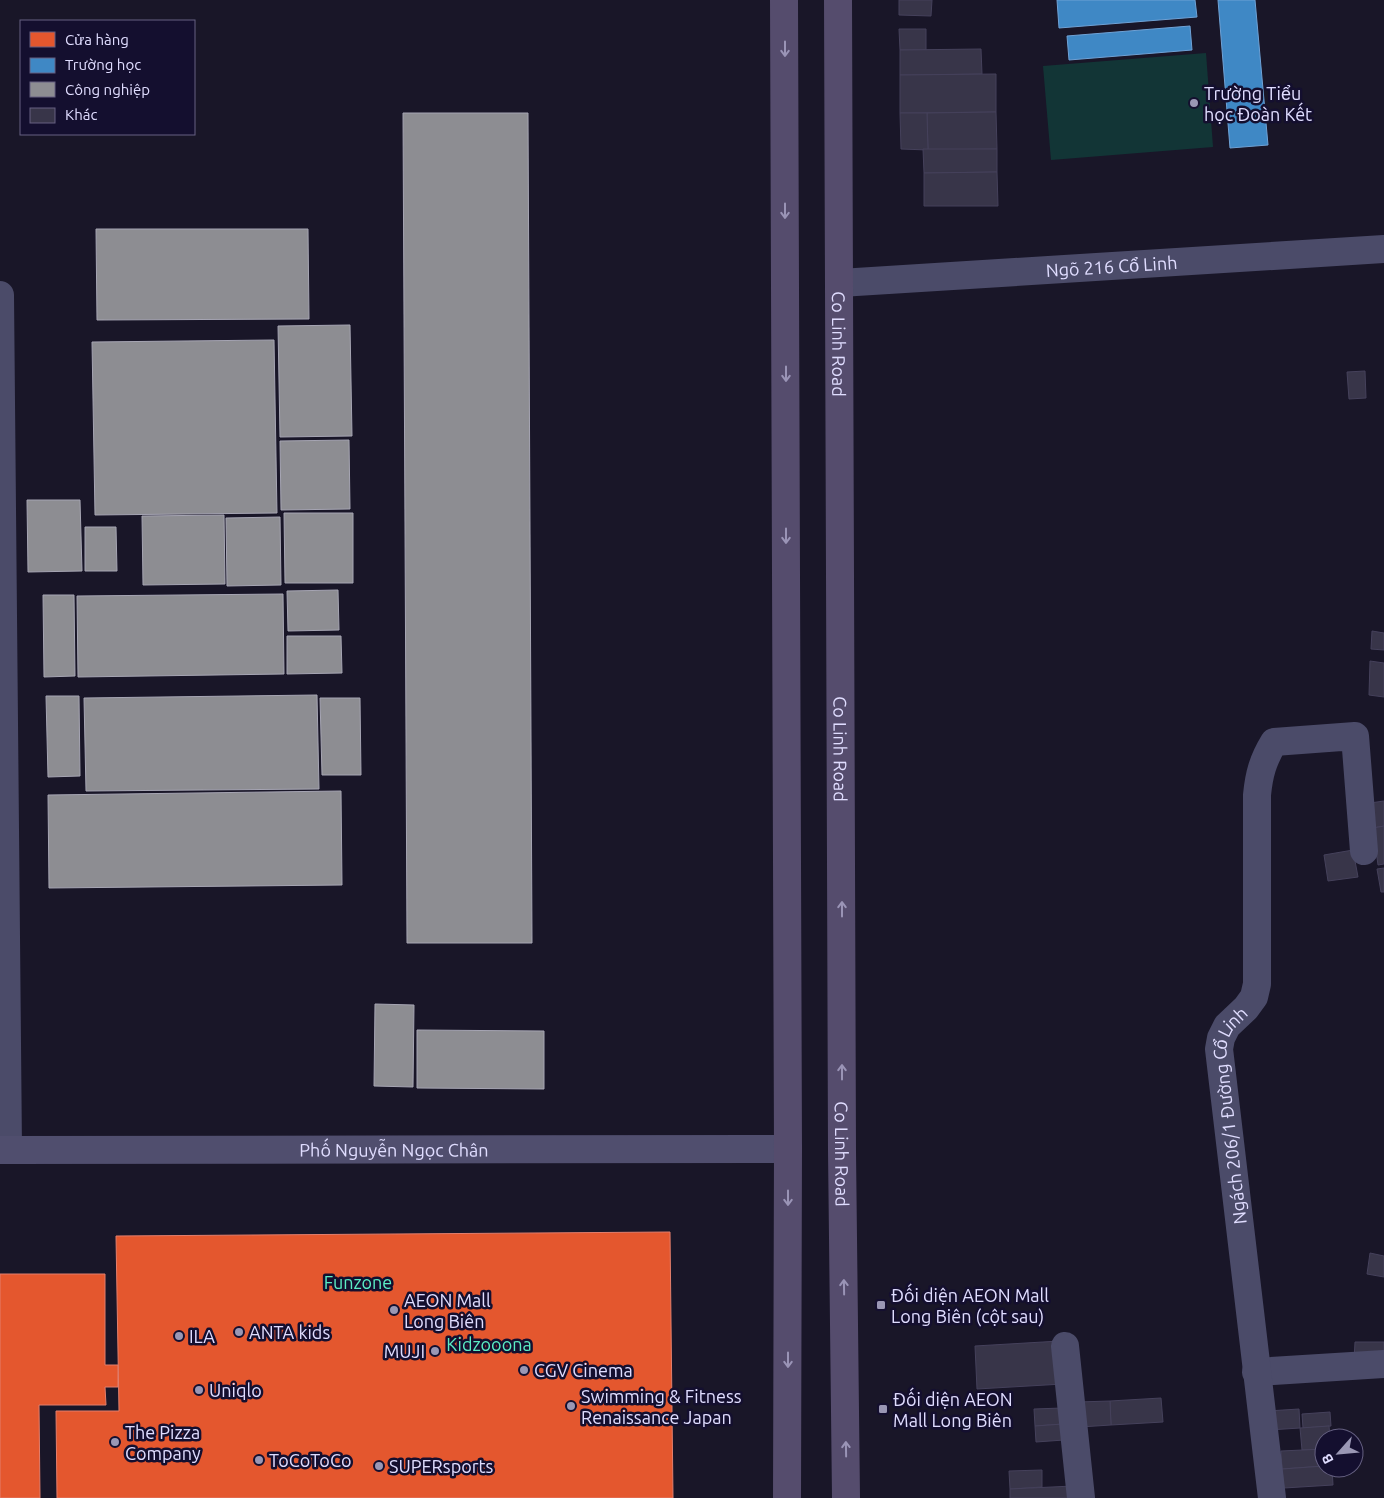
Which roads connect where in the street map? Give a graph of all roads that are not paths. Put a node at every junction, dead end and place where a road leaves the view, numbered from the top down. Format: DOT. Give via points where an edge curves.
graph roads {
  1 [pos="784,0"];
  2 [pos="838,0"];
  3 [pos="1384,249"];
  4 [pos="840,283"];
  5 [pos="0,295"];
  6 [pos="1364,851"];
  7 [pos="788,1149"];
  8 [pos="4,1150"];
  9 [pos="1065,1346"];
  10 [pos="1384,1364"];
  11 [pos="1256,1372"];
  12 [pos="787,1498"];
  13 [pos="846,1498"];
  14 [pos="1081,1498"];
  15 [pos="1272,1498"];
  1 -- 7 [label="main road, one-way"];
  2 -- 4 [label="main road, Co Linh Road"];
  3 -- 4 [label="street, Ngõ 216 Cổ Linh"];
  13 -- 4 [label="main road, Co Linh Road, one-way"];
  5 -- 8 [label="street"];
  6 -- 11 [label="street, Ngách 206/1 Đường Cổ Linh" via="1355,736 1274,742 1258,777 1257,984 1254,997 1227,1026 1219,1049"];
  7 -- 8 [label="street, Phố Nguyễn Ngọc Chân"];
  7 -- 12 [label="main road, one-way"];
  9 -- 14 [label="street"];
  10 -- 11 [label="street"];
  11 -- 15 [label="street, Ngách 206/1 Đường Cổ Linh"];
}
